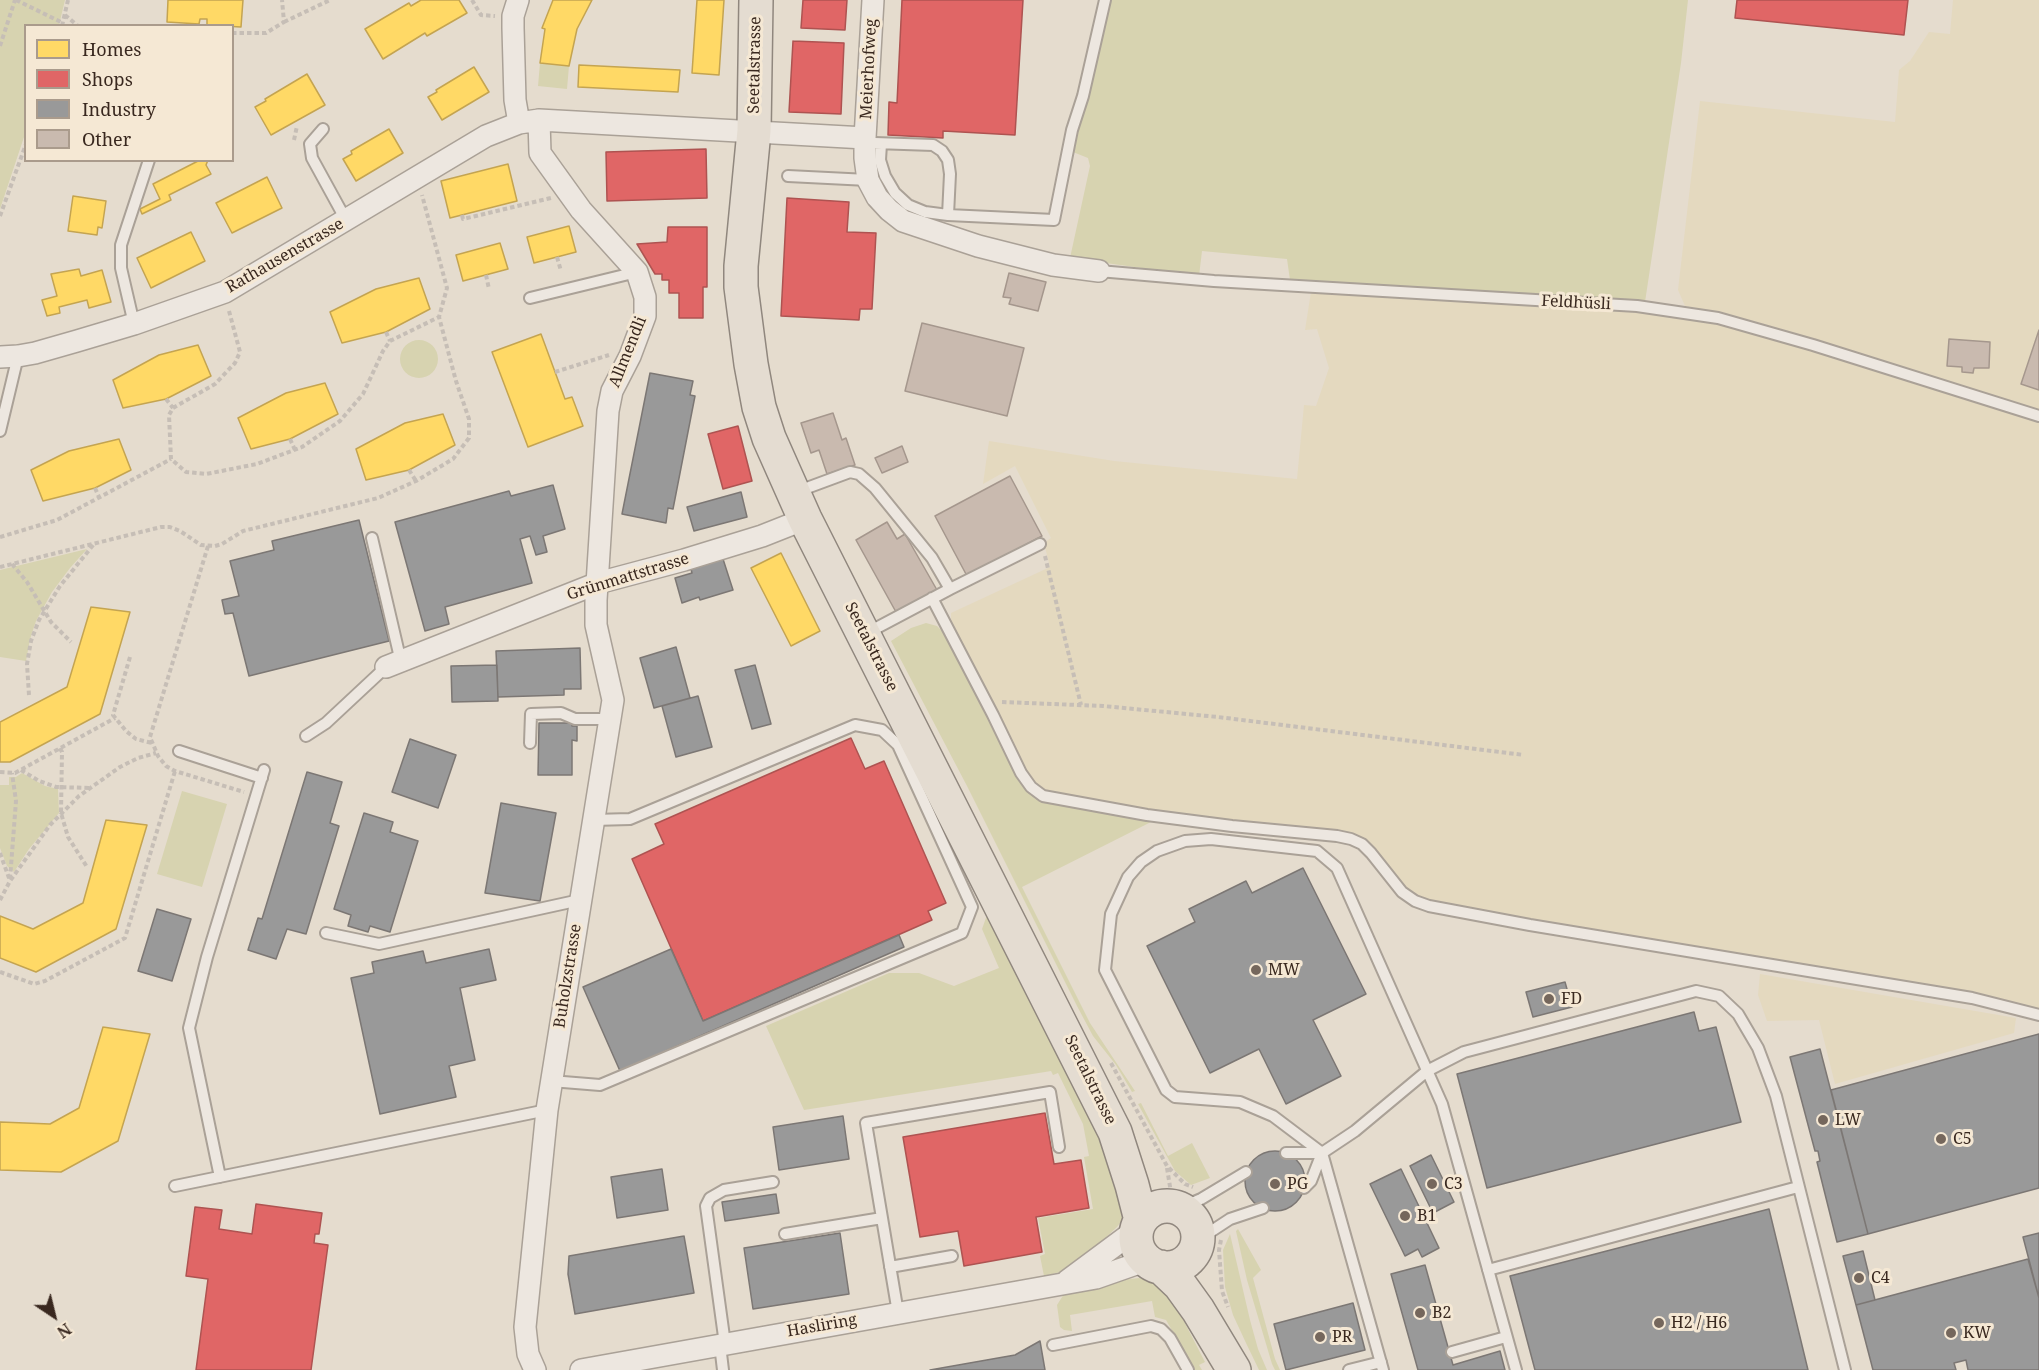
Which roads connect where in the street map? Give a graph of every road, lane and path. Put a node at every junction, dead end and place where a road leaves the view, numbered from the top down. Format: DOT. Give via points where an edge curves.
graph roads {
  1 [pos="16,0"];
  2 [pos="68,0"];
  3 [pos="282,0"];
  4 [pos="330,0"];
  5 [pos="472,0"];
  6 [pos="756,0"];
  7 [pos="873,0"];
  8 [pos="1105,0"];
  9 [pos="516,8"];
  10 [pos="65,15"];
  11 [pos="284,22"];
  12 [pos="63,24"];
  13 [pos="76,24"];
  14 [pos="234,33"];
  15 [pos="0,46"];
  16 [pos="529,121"];
  17 [pos="323,129"];
  18 [pos="754,131"];
  19 [pos="871,141"];
  20 [pos="24,150"];
  21 [pos="148,162"];
  22 [pos="788,176"];
  23 [pos="417,177"];
  24 [pos="868,180"];
  25 [pos="565,188"];
  26 [pos="462,215"];
  27 [pos="948,215"];
  28 [pos="0,216"];
  29 [pos="346,220"];
  30 [pos="557,257"];
  31 [pos="561,271"];
  32 [pos="1099,271"];
  33 [pos="637,272"];
  34 [pos="486,275"];
  35 [pos="489,290"];
  36 [pos="225,292"];
  37 [pos="530,298"];
  38 [pos="439,317"];
  39 [pos="134,324"];
  40 [pos="386,332"];
  41 [pos="390,341"];
  42 [pos="630,356"];
  43 [pos="9,357"];
  44 [pos="555,372"];
  45 [pos="166,399"];
  46 [pos="173,408"];
  47 [pos="2039,416"];
  48 [pos="0,431"];
  49 [pos="290,440"];
  50 [pos="295,450"];
  51 [pos="171,459"];
  52 [pos="410,470"];
  53 [pos="416,481"];
  54 [pos="95,488"];
  55 [pos="99,497"];
  56 [pos="799,506"];
  57 [pos="0,537"];
  58 [pos="372,538"];
  59 [pos="95,544"];
  60 [pos="1040,544"];
  61 [pos="207,546"];
  62 [pos="12,564"];
  63 [pos="0,567"];
  64 [pos="598,583"];
  65 [pos="950,589"];
  66 [pos="932,598"];
  67 [pos="44,612"];
  68 [pos="864,634"];
  69 [pos="71,642"];
  70 [pos="130,657"];
  71 [pos="394,664"];
  72 [pos="29,695"];
  73 [pos="986,701"];
  74 [pos="1081,705"];
  75 [pos="115,718"];
  76 [pos="610,719"];
  77 [pos="306,736"];
  78 [pos="152,743"];
  79 [pos="530,743"];
  80 [pos="60,748"];
  81 [pos="179,751"];
  82 [pos="156,753"];
  83 [pos="1524,755"];
  84 [pos="21,770"];
  85 [pos="175,771"];
  86 [pos="0,772"];
  87 [pos="12,773"];
  88 [pos="60,786"];
  89 [pos="90,788"];
  90 [pos="256,795"];
  91 [pos="62,813"];
  92 [pos="593,820"];
  93 [pos="0,853"];
  94 [pos="87,867"];
  95 [pos="10,881"];
  96 [pos="0,900"];
  97 [pos="580,900"];
  98 [pos="326,933"];
  99 [pos="0,972"];
  100 [pos="2039,1015"];
  101 [pos="1427,1071"];
  102 [pos="551,1081"];
  103 [pos="547,1110"];
  104 [pos="1116,1132"];
  105 [pos="1059,1147"];
  106 [pos="1286,1153"];
  107 [pos="1322,1153"];
  108 [pos="1167,1166"];
  109 [pos="1246,1172"];
  110 [pos="219,1177"];
  111 [pos="773,1182"];
  112 [pos="175,1186"];
  113 [pos="1798,1187"];
  114 [pos="1304,1188"];
  115 [pos="1176,1207"];
  116 [pos="1263,1208"];
  117 [pos="882,1218"];
  118 [pos="1139,1225"];
  119 [pos="785,1234"];
  120 [pos="1206,1241"];
  121 [pos="952,1256"];
  122 [pos="1155,1265"];
  123 [pos="890,1267"];
  124 [pos="1488,1270"];
  125 [pos="1064,1283"];
  126 [pos="1229,1311"];
  127 [pos="898,1313"];
  128 [pos="1506,1337"];
  129 [pos="723,1344"];
  130 [pos="1053,1345"];
  131 [pos="1452,1352"];
  132 [pos="1230,1362"];
  133 [pos="1382,1366"];
  134 [pos="535,1370"];
  135 [pos="581,1370"];
  136 [pos="723,1370"];
  137 [pos="1188,1370"];
  138 [pos="1349,1370"];
  139 [pos="1516,1370"];
  140 [pos="1845,1370"];
  1 -- 12 [label="path"];
  1 -- 15 [label="path"];
  2 -- 10 [label="path"];
  3 -- 11 [label="path"];
  4 -- 11 [label="path"];
  5 -- 9 [label="path" via="481,15"];
  6 -- 18 [label="main road, Seetalstrasse"];
  7 -- 19 [label="street, Meierhofweg"];
  8 -- 27 [label="lane" via="1054,220"];
  9 -- 16 [label="street" via="515,100"];
  10 -- 12 [label="path"];
  10 -- 13 [label="path"];
  11 -- 14 [label="path" via="266,33"];
  16 -- 18 [label="street, Rathausenstrasse"];
  16 -- 23 [label="street, Rathausenstrasse" via="486,136"];
  16 -- 25 [label="street, Allmendli" via="540,153"];
  17 -- 29 [label="lane" via="310,144 312,158"];
  18 -- 19 [label="street, Seetalstrasse"];
  18 -- 56 [label="main road, Seetalstrasse" via="741,287 759,407"];
  19 -- 24 [label="street" via="865,158"];
  19 -- 27 [label="lane" via="895,193 908,205"];
  19 -- 27 [label="lane" via="933,145 942,151 950,174"];
  20 -- 28 [label="path"];
  21 -- 39 [label="lane" via="121,245 121,268"];
  22 -- 24 [label="lane"];
  23 -- 29 [label="street, Rathausenstrasse"];
  23 -- 38 [label="path" via="447,288"];
  24 -- 32 [label="street" via="877,197 903,221 978,246 1053,265"];
  25 -- 26 [label="path" via="554,198 463,219"];
  25 -- 33 [label="street, Allmendli"];
  29 -- 36 [label="street, Rathausenstrasse"];
  30 -- 31 [label="path"];
  32 -- 47 [label="lane, Feldhüsli" via="1637,306 1718,318"];
  33 -- 37 [label="lane"];
  33 -- 42 [label="street, Allmendli" via="645,297 645,316"];
  34 -- 35 [label="path"];
  36 -- 39 [label="street, Rathausenstrasse"];
  36 -- 46 [label="path" via="240,352 236,363 215,384"];
  38 -- 41 [label="path"];
  38 -- 53 [label="path" via="469,419 469,438 453,459"];
  39 -- 43 [label="street, Rathausenstrasse"];
  40 -- 41 [label="path"];
  41 -- 50 [label="path" via="363,394 340,421"];
  42 -- 44 [label="path" via="612,354"];
  42 -- 64 [label="street, Allmendli" via="612,391 608,411"];
  43 -- 48 [label="lane"];
  45 -- 46 [label="path"];
  46 -- 51 [label="path" via="169,415"];
  49 -- 50 [label="path"];
  50 -- 51 [label="path" via="257,464 206,474 186,472"];
  51 -- 55 [label="path"];
  52 -- 53 [label="path"];
  53 -- 61 [label="path" via="378,498 243,531 222,544"];
  54 -- 55 [label="path"];
  55 -- 57 [label="path" via="57,520"];
  56 -- 64 [label="street, Grünmattstrasse" via="762,536"];
  56 -- 65 [label="lane" via="850,472 859,474 932,558"];
  56 -- 68 [label="main road, Seetalstrasse"];
  58 -- 71 [label="lane"];
  59 -- 61 [label="path" via="170,527"];
  59 -- 62 [label="path"];
  59 -- 67 [label="path"];
  60 -- 65 [label="lane"];
  60 -- 74 [label="path"];
  61 -- 78 [label="path" via="155,716"];
  62 -- 63 [label="path"];
  62 -- 67 [label="path"];
  64 -- 71 [label="street, Grünmattstrasse"];
  64 -- 76 [label="street, Buholzstrasse" via="596,626 613,699"];
  65 -- 66 [label="lane"];
  66 -- 68 [label="lane"];
  66 -- 73 [label="lane"];
  67 -- 69 [label="path"];
  67 -- 72 [label="path" via="31,641 27,664"];
  68 -- 104 [label="main road, Seetalstrasse"];
  70 -- 75 [label="path" via="112,715"];
  71 -- 77 [label="lane" via="327,723"];
  73 -- 74 [label="path"];
  73 -- 100 [label="lane" via="1021,773 1031,788 1044,796 1147,815 1351,839 1371,853 1402,892 1429,906 1972,998"];
  74 -- 83 [label="path" via="1218,717"];
  75 -- 78 [label="path" via="136,739"];
  75 -- 80 [label="path"];
  76 -- 79 [label="lane" via="531,714"];
  76 -- 92 [label="street, Buholzstrasse"];
  78 -- 82 [label="path"];
  80 -- 84 [label="path"];
  80 -- 88 [label="path"];
  81 -- 90 [label="lane" via="263,774"];
  82 -- 85 [label="path"];
  82 -- 89 [label="path" via="120,767"];
  84 -- 87 [label="path"];
  84 -- 88 [label="path" via="39,781"];
  85 -- 90 [label="path"];
  85 -- 99 [label="path" via="125,938 34,984"];
  86 -- 87 [label="path"];
  87 -- 95 [label="path" via="16,801"];
  88 -- 89 [label="path"];
  88 -- 91 [label="path"];
  89 -- 91 [label="path"];
  90 -- 110 [label="lane" via="189,1028"];
  91 -- 94 [label="path" via="68,837"];
  91 -- 95 [label="path"];
  92 -- 97 [label="street, Buholzstrasse"];
  92 -- 102 [label="lane" via="630,819 855,725 882,730 898,745 972,907 962,933 608,1082 600,1085"];
  93 -- 95 [label="path"];
  95 -- 96 [label="path"];
  97 -- 98 [label="lane" via="380,944"];
  97 -- 102 [label="street, Buholzstrasse"];
  101 -- 107 [label="lane"];
  101 -- 107 [label="lane" via="1337,868 1317,851 1211,839 1176,844 1141,862 1128,877 1111,914 1105,970 1166,1090 1174,1097 1240,1102 1274,1116"];
  101 -- 113 [label="lane" via="1464,1052 1696,991 1719,996 1738,1014 1758,1048 1776,1096"];
  101 -- 124 [label="lane" via="1442,1104"];
  102 -- 103 [label="street, Buholzstrasse"];
  103 -- 110 [label="lane"];
  103 -- 134 [label="street, Buholzstrasse" via="525,1327 528,1354"];
  104 -- 115 [label="main road, Seetalstrasse"];
  104 -- 118 [label="main road, Seetalstrasse"];
  105 -- 117 [label="lane" via="1050,1092 866,1123"];
  106 -- 107 [label="lane"];
  107 -- 114 [label="lane"];
  107 -- 133 [label="lane"];
  108 -- 115 [label="path"];
  109 -- 115 [label="lane" via="1201,1198"];
  110 -- 112 [label="lane"];
  111 -- 129 [label="lane" via="724,1190 710,1198 706,1206"];
  113 -- 124 [label="lane"];
  113 -- 140 [label="lane"];
  115 -- 118 [label="main road" via="1158,1207 1146,1214"];
  115 -- 120 [label="main road" via="1194,1221"];
  116 -- 120 [label="lane" via="1230,1219"];
  117 -- 119 [label="lane"];
  117 -- 123 [label="lane"];
  118 -- 122 [label="main road" via="1138,1247"];
  118 -- 125 [label="street, Hasliring"];
  120 -- 122 [label="main road" via="1183,1263 1169,1268"];
  120 -- 126 [label="path" via="1219,1250 1222,1291"];
  120 -- 132 [label="main road" via="1209,1293"];
  121 -- 123 [label="lane"];
  122 -- 125 [label="street, Hasliring" via="1136,1264 1096,1278"];
  122 -- 132 [label="main road" via="1186,1292"];
  123 -- 127 [label="lane"];
  124 -- 128 [label="lane"];
  125 -- 127 [label="street, Hasliring"];
  127 -- 129 [label="street, Hasliring"];
  128 -- 131 [label="lane"];
  128 -- 139 [label="lane"];
  129 -- 135 [label="street, Hasliring"];
  129 -- 136 [label="lane"];
  130 -- 137 [label="lane" via="1151,1326 1170,1338"];
  133 -- 138 [label="lane"];
}
